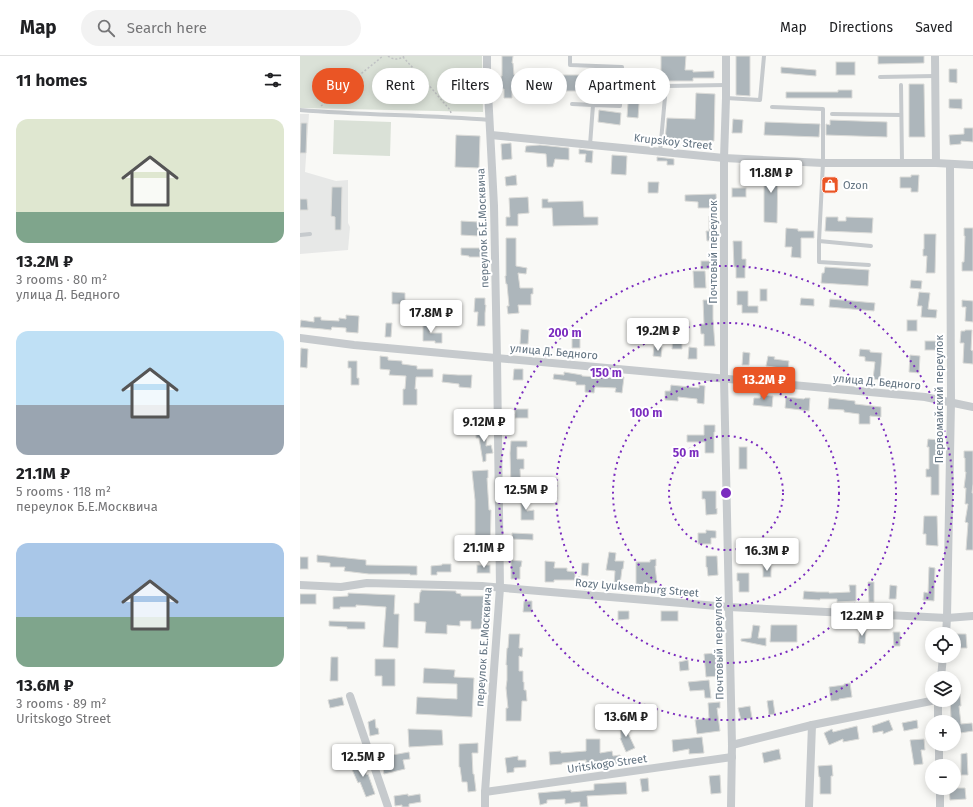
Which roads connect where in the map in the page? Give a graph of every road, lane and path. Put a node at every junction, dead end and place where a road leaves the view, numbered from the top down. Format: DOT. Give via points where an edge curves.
graph roads {
  1 [pos="383,56"];
  2 [pos="388,56"];
  3 [pos="403,56"];
  4 [pos="487,56"];
  5 [pos="570,56"];
  6 [pos="726,56"];
  7 [pos="764,56"];
  8 [pos="935,56"];
  9 [pos="936,76"];
  10 [pos="880,77"];
  11 [pos="726,85"];
  12 [pos="901,85"];
  13 [pos="726,98"];
  14 [pos="572,104"];
  15 [pos="593,105"];
  16 [pos="772,107"];
  17 [pos="300,110"];
  18 [pos="313,111"];
  19 [pos="832,114"];
  20 [pos="901,115"];
  21 [pos="453,117"];
  22 [pos="490,120"];
  23 [pos="491,135"];
  24 [pos="590,145"];
  25 [pos="660,152"];
  26 [pos="724,158"];
  27 [pos="823,163"];
  28 [pos="902,163"];
  29 [pos="936,163"];
  30 [pos="950,164"];
  31 [pos="973,166"];
  32 [pos="310,234"];
  33 [pos="300,235"];
  34 [pos="819,241"];
  35 [pos="871,246"];
  36 [pos="869,265"];
  37 [pos="300,338"];
  38 [pos="497,358"];
  39 [pos="724,378"];
  40 [pos="951,402"];
  41 [pos="973,407"];
  42 [pos="300,585"];
  43 [pos="500,588"];
  44 [pos="729,607"];
  45 [pos="973,616"];
  46 [pos="948,618"];
  47 [pos="947,627"];
  48 [pos="350,696"];
  49 [pos="925,702"];
  50 [pos="812,725"];
  51 [pos="732,745"];
  52 [pos="732,756"];
  53 [pos="485,792"];
  54 [pos="940,795"];
  55 [pos="484,806"];
  56 [pos="388,807"];
  57 [pos="731,807"];
  58 [pos="809,807"];
  59 [pos="940,807"];
  1 -- 18 [label="path"];
  2 -- 3 [label="path" via="395,60"];
  3 -- 21 [label="path" via="434,90"];
  4 -- 22 [label="street, переулок Б.Е.Москвича"];
  5 -- 15 [label="lane" via="570,65 622,66 620,106"];
  6 -- 11 [label="street, Почтовый переулок"];
  7 -- 13 [label="lane" via="760,100"];
  8 -- 9 [label="street"];
  9 -- 10 [label="lane"];
  9 -- 29 [label="street"];
  11 -- 13 [label="street, Почтовый переулок"];
  11 -- 25 [label="lane" via="666,86"];
  12 -- 20 [label="lane"];
  13 -- 26 [label="street, Почтовый переулок"];
  14 -- 15 [label="lane"];
  15 -- 24 [label="lane"];
  16 -- 27 [label="lane" via="823,109"];
  17 -- 18 [label="lane"];
  18 -- 21 [label="lane"];
  19 -- 20 [label="lane"];
  20 -- 28 [label="lane"];
  21 -- 22 [label="lane"];
  22 -- 23 [label="street, переулок Б.Е.Москвича"];
  23 -- 24 [label="street, Krupskoy Street"];
  23 -- 38 [label="street, переулок Б.Е.Москвича"];
  24 -- 25 [label="street, Krupskoy Street"];
  25 -- 26 [label="street, Krupskoy Street"];
  26 -- 27 [label="street, Krupskoy Street"];
  26 -- 39 [label="street, Почтовый переулок"];
  27 -- 28 [label="street, Krupskoy Street"];
  27 -- 34 [label="lane"];
  28 -- 29 [label="street, Krupskoy Street"];
  29 -- 30 [label="street, Krupskoy Street"];
  30 -- 31 [label="street, Krupskoy Street"];
  30 -- 40 [label="street, Первомайский переулок"];
  32 -- 33 [label="lane"];
  34 -- 35 [label="lane"];
  34 -- 36 [label="lane" via="819,262"];
  37 -- 38 [label="street, улица Д. Бедного"];
  38 -- 39 [label="street, улица Д. Бедного"];
  38 -- 43 [label="street, переулок Б.Е.Москвича"];
  39 -- 40 [label="street, улица Д. Бедного" via="925,397"];
  39 -- 44 [label="street, Почтовый переулок"];
  40 -- 41 [label="street, улица Д. Бедного"];
  40 -- 46 [label="street, Первомайский переулок"];
  42 -- 43 [label="street, Rozy Lyuksemburg Street" via="341,587 367,582"];
  43 -- 44 [label="street, Rozy Lyuksemburg Street"];
  43 -- 53 [label="street, переулок Б.Е.Москвича"];
  44 -- 46 [label="street, Rozy Lyuksemburg Street"];
  44 -- 51 [label="street, Почтовый переулок"];
  45 -- 46 [label="street, Rozy Lyuksemburg Street"];
  46 -- 47 [label="street, Первомайский переулок"];
  48 -- 56 [label="street"];
  49 -- 50 [label="street"];
  50 -- 51 [label="street"];
  50 -- 58 [label="street"];
  51 -- 52 [label="street, Почтовый переулок"];
  52 -- 53 [label="street, Uritskogo Street"];
  52 -- 57 [label="street, Почтовый переулок"];
  53 -- 55 [label="street, переулок Б.Е.Москвича"];
  54 -- 59 [label="street"];
}
